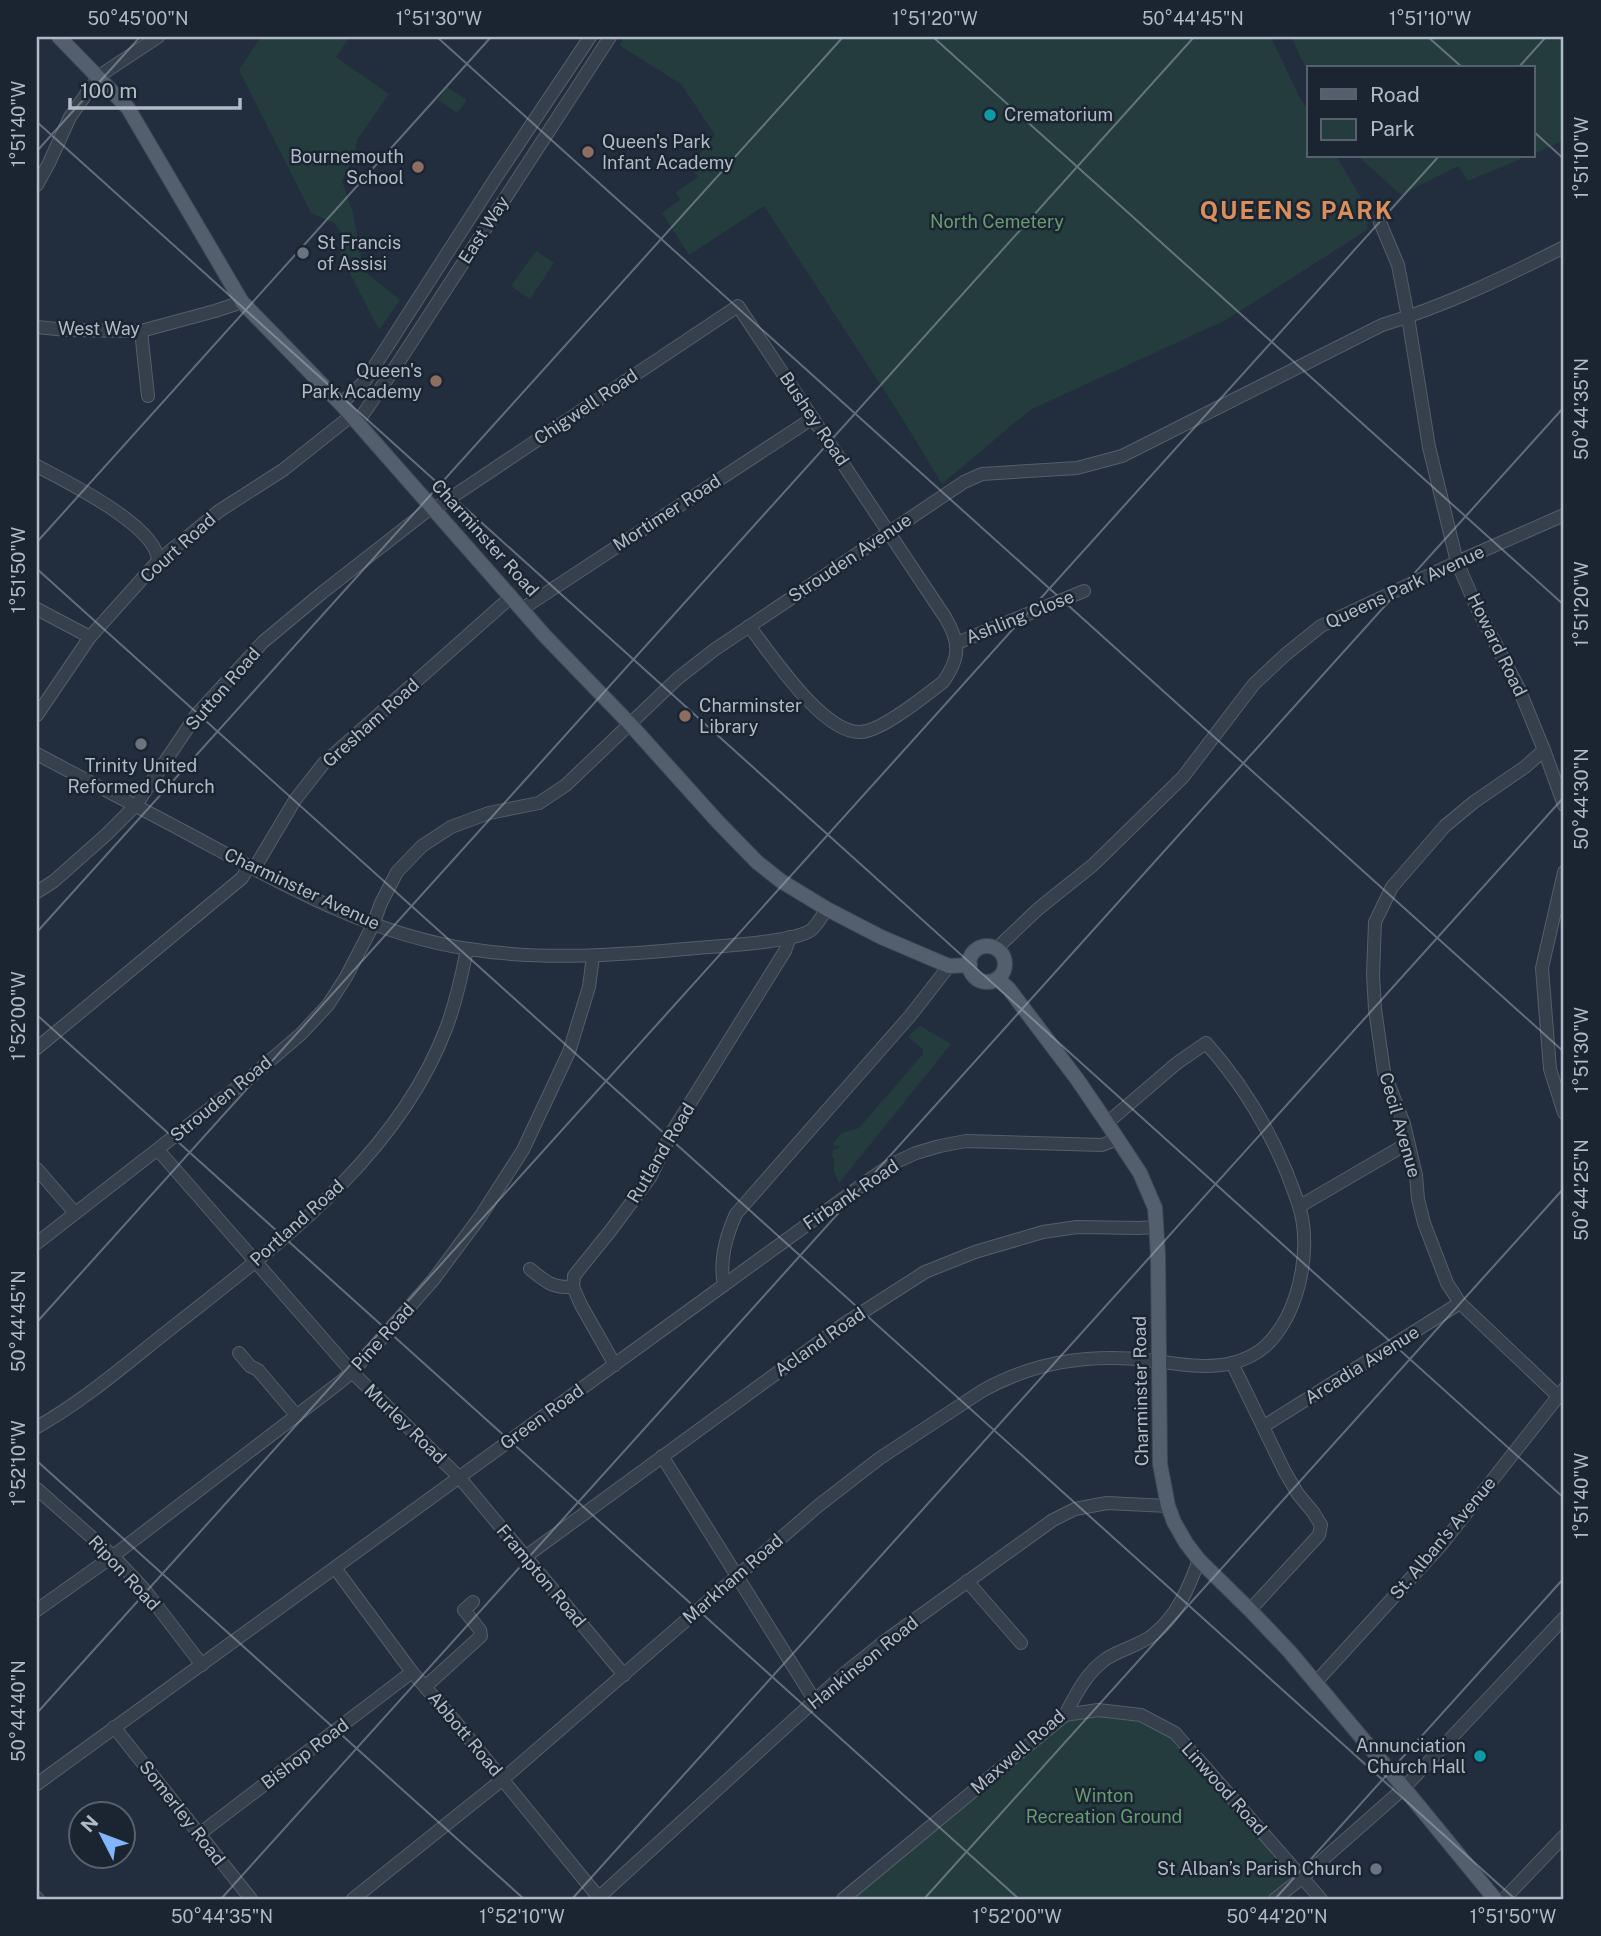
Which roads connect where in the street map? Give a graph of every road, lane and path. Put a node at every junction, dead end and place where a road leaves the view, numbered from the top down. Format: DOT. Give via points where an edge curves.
graph roads {
  1 [pos="59,37"];
  2 [pos="158,37"];
  3 [pos="590,37"];
  4 [pos="610,37"];
  5 [pos="99,76"];
  6 [pos="37,185"];
  7 [pos="1379,220"];
  8 [pos="1564,247"];
  9 [pos="242,302"];
  10 [pos="738,306"];
  11 [pos="1408,317"];
  12 [pos="37,327"];
  13 [pos="141,331"];
  14 [pos="148,396"];
  15 [pos="341,404"];
  16 [pos="813,418"];
  17 [pos="354,419"];
  18 [pos="37,467"];
  19 [pos="433,508"];
  20 [pos="1564,515"];
  21 [pos="889,531"];
  22 [pos="158,561"];
  23 [pos="1457,562"];
  24 [pos="1084,591"];
  25 [pos="511,597"];
  26 [pos="37,609"];
  27 [pos="522,609"];
  28 [pos="748,626"];
  29 [pos="90,637"];
  30 [pos="957,643"];
  31 [pos="37,715"];
  32 [pos="629,723"];
  33 [pos="1544,750"];
  34 [pos="37,754"];
  35 [pos="1564,805"];
  36 [pos="136,806"];
  37 [pos="252,868"];
  38 [pos="1564,872"];
  39 [pos="37,892"];
  40 [pos="827,909"];
  41 [pos="373,925"];
  42 [pos="790,937"];
  43 [pos="467,949"];
  44 [pos="996,949"];
  45 [pos="593,956"];
  46 [pos="970,965"];
  47 [pos="949,966"];
  48 [pos="998,979"];
  49 [pos="37,1048"];
  50 [pos="1564,1113"];
  51 [pos="1107,1123"];
  52 [pos="1118,1139"];
  53 [pos="1408,1143"];
  54 [pos="158,1150"];
  55 [pos="37,1169"];
  56 [pos="1300,1206"];
  57 [pos="75,1213"];
  58 [pos="1157,1227"];
  59 [pos="37,1243"];
  60 [pos="256,1261"];
  61 [pos="530,1269"];
  62 [pos="723,1286"];
  63 [pos="573,1287"];
  64 [pos="1460,1303"];
  65 [pos="239,1353"];
  66 [pos="1160,1363"];
  67 [pos="1232,1363"];
  68 [pos="615,1365"];
  69 [pos="352,1371"];
  70 [pos="1561,1392"];
  71 [pos="297,1416"];
  72 [pos="1264,1426"];
  73 [pos="37,1427"];
  74 [pos="662,1456"];
  75 [pos="459,1477"];
  76 [pos="37,1489"];
  77 [pos="1168,1506"];
  78 [pos="113,1556"];
  79 [pos="525,1557"];
  80 [pos="1199,1560"];
  81 [pos="335,1568"];
  82 [pos="736,1577"];
  83 [pos="967,1581"];
  84 [pos="473,1602"];
  85 [pos="37,1610"];
  86 [pos="1250,1610"];
  87 [pos="1564,1618"];
  88 [pos="1021,1643"];
  89 [pos="202,1665"];
  90 [pos="412,1672"];
  91 [pos="624,1675"];
  92 [pos="1316,1682"];
  93 [pos="425,1687"];
  94 [pos="814,1701"];
  95 [pos="1065,1716"];
  96 [pos="114,1727"];
  97 [pos="503,1779"];
  98 [pos="37,1784"];
  99 [pos="1404,1788"];
  100 [pos="198,1835"];
  101 [pos="1564,1836"];
  102 [pos="1302,1878"];
  103 [pos="250,1899"];
  104 [pos="353,1899"];
  105 [pos="598,1899"];
  106 [pos="843,1899"];
  107 [pos="1275,1899"];
  108 [pos="1321,1899"];
  109 [pos="1494,1899"];
  110 [pos="1504,1899"];
  1 -- 5 [label="main road, Charminster Road"];
  2 -- 5 [label="street"];
  3 -- 15 [label="street, East Way" via="365,381"];
  4 -- 17 [label="street, East Way" via="406,351"];
  5 -- 6 [label="street" via="70,117"];
  5 -- 9 [label="main road, Charminster Road" via="128,108"];
  7 -- 11 [label="street, Howard Road" via="1398,265"];
  8 -- 11 [label="street, Strouden Avenue"];
  9 -- 13 [label="street, West Way"];
  9 -- 15 [label="main road, Charminster Road"];
  10 -- 16 [label="street, Bushey Road"];
  10 -- 19 [label="street, Chigwell Road"];
  11 -- 21 [label="street, Strouden Avenue" via="1382,325 1122,456 1077,468 982,474"];
  11 -- 23 [label="street, Howard Road" via="1429,447"];
  12 -- 13 [label="street, West Way"];
  13 -- 14 [label="street"];
  15 -- 17 [label="main road, Charminster Road"];
  16 -- 21 [label="street, Bushey Road"];
  16 -- 27 [label="street, Mortimer Road"];
  17 -- 19 [label="main road, Charminster Road"];
  17 -- 22 [label="street, Court Road" via="219,511"];
  18 -- 22 [label="street" via="123,516 156,549"];
  19 -- 25 [label="main road, Charminster Road"];
  19 -- 36 [label="street, Sutton Road" via="263,642 197,714"];
  20 -- 23 [label="street, Queens Park Avenue"];
  21 -- 28 [label="street, Strouden Avenue"];
  21 -- 30 [label="street, Bushey Road"];
  22 -- 29 [label="street, Court Road"];
  23 -- 33 [label="street, Howard Road"];
  23 -- 44 [label="street, Queens Park Avenue" via="1321,626 1284,654 1254,684 1183,777 1093,865"];
  24 -- 30 [label="street, Ashling Close"];
  25 -- 27 [label="main road, Charminster Road"];
  25 -- 37 [label="street, Gresham Road" via="324,763"];
  26 -- 29 [label="street"];
  27 -- 32 [label="main road, Charminster Road"];
  28 -- 30 [label="street" via="817,711 841,728 859,733 878,727 943,682"];
  28 -- 32 [label="street, Strouden Avenue" via="677,679"];
  29 -- 31 [label="street, Court Road"];
  32 -- 40 [label="main road, Charminster Road" via="757,862"];
  32 -- 41 [label="street, Strouden Avenue" via="566,785 539,803 489,813 452,827 422,846 397,872"];
  33 -- 35 [label="street, Howard Road"];
  33 -- 53 [label="street, Cecil Avenue" via="1445,826 1392,887 1375,922 1375,1009 1384,1072"];
  34 -- 36 [label="street, Charminster Avenue"];
  36 -- 37 [label="street, Charminster Avenue"];
  36 -- 39 [label="street, Sutton Road"];
  37 -- 41 [label="street, Charminster Avenue"];
  37 -- 49 [label="street, Gresham Road"];
  38 -- 50 [label="street" via="1542,968 1550,1069"];
  40 -- 42 [label="street, Charminster Avenue" via="811,930"];
  40 -- 47 [label="main road, Charminster Road"];
  41 -- 43 [label="street, Charminster Avenue"];
  41 -- 54 [label="street, Strouden Road" via="328,1005 301,1034"];
  42 -- 45 [label="street, Charminster Avenue"];
  42 -- 63 [label="street, Rutland Road" via="672,1132 651,1176 574,1276"];
  43 -- 45 [label="street, Charminster Avenue"];
  43 -- 60 [label="street, Portland Road" via="447,1028 398,1119 354,1171"];
  44 -- 46 [label="main road" via="979,949"];
  44 -- 48 [label="main road" via="1005,963"];
  45 -- 69 [label="street, Pine Road" via="589,987 569,1052 523,1150 434,1279"];
  46 -- 47 [label="main road, Charminster Road"];
  46 -- 48 [label="main road" via="978,980"];
  47 -- 62 [label="street" via="736,1214 724,1251"];
  48 -- 51 [label="main road, Charminster Road"];
  51 -- 52 [label="main road, Charminster Road"];
  51 -- 56 [label="street" via="1206,1043 1270,1133"];
  52 -- 58 [label="main road, Charminster Road" via="1140,1173 1155,1208"];
  52 -- 62 [label="street, Firbank Road" via="1102,1145 966,1141 916,1153 873,1177"];
  53 -- 56 [label="street"];
  53 -- 64 [label="street, Cecil Avenue" via="1424,1223 1447,1283"];
  54 -- 57 [label="street, Strouden Road"];
  54 -- 60 [label="street, Murley Road"];
  55 -- 57 [label="street"];
  56 -- 67 [label="street" via="1304,1245 1295,1300 1276,1336 1258,1352"];
  57 -- 59 [label="street, Strouden Road"];
  58 -- 66 [label="main road, Charminster Road"];
  58 -- 74 [label="street, Acland Road" via="1077,1227 1043,1232 940,1265 844,1324"];
  60 -- 69 [label="street, Murley Road"];
  60 -- 73 [label="street, Portland Road"];
  61 -- 63 [label="street" via="554,1286"];
  62 -- 68 [label="street, Green Road"];
  63 -- 68 [label="street"];
  64 -- 70 [label="street, Cecil Avenue"];
  64 -- 72 [label="street, Arcadia Avenue"];
  65 -- 71 [label="street"];
  66 -- 67 [label="street, Markham Road"];
  66 -- 77 [label="main road, Charminster Road" via="1160,1464"];
  66 -- 82 [label="street, Markham Road" via="1091,1357 1037,1368 989,1387 858,1474"];
  67 -- 72 [label="street"];
  68 -- 75 [label="street, Green Road"];
  69 -- 71 [label="street, Pine Road"];
  69 -- 75 [label="street, Murley Road"];
  70 -- 92 [label="street, St. Alban's Avenue" via="1442,1544"];
  71 -- 78 [label="street, Pine Road"];
  72 -- 86 [label="street" via="1285,1472 1321,1530"];
  74 -- 79 [label="street, Acland Road"];
  74 -- 82 [label="street"];
  75 -- 79 [label="street, Frampton Road"];
  75 -- 81 [label="street, Green Road"];
  76 -- 78 [label="street, Ripon Road"];
  77 -- 80 [label="main road, Charminster Road"];
  77 -- 83 [label="street, Hankinson Road" via="1107,1503 1075,1509"];
  78 -- 85 [label="street, Pine Road"];
  78 -- 89 [label="street, Ripon Road"];
  79 -- 91 [label="street, Frampton Road"];
  80 -- 86 [label="main road, Charminster Road"];
  80 -- 95 [label="street, Maxwell Road" via="1175,1611 1154,1634 1106,1659 1082,1682"];
  81 -- 89 [label="street, Green Road"];
  81 -- 90 [label="street, Abbott Road"];
  82 -- 91 [label="street, Markham Road"];
  82 -- 94 [label="street"];
  83 -- 88 [label="street"];
  83 -- 94 [label="street, Hankinson Road"];
  84 -- 93 [label="street" via="464,1610 481,1636"];
  86 -- 92 [label="main road, Charminster Road"];
  87 -- 99 [label="street"];
  89 -- 96 [label="street, Green Road"];
  90 -- 93 [label="street, Abbott Road"];
  90 -- 100 [label="street, Bishop Road"];
  91 -- 97 [label="street, Markham Road"];
  92 -- 99 [label="main road, Charminster Road"];
  93 -- 97 [label="street, Abbott Road"];
  94 -- 105 [label="street, Hankinson Road"];
  95 -- 102 [label="street, Linwood Road" via="1098,1710 1141,1715 1175,1732"];
  95 -- 106 [label="street, Maxwell Road"];
  96 -- 98 [label="street, Green Road"];
  96 -- 100 [label="street, Somerley Road"];
  97 -- 104 [label="street, Markham Road"];
  97 -- 105 [label="street, Abbott Road"];
  99 -- 102 [label="street"];
  99 -- 109 [label="main road, Charminster Road"];
  100 -- 103 [label="street, Somerley Road"];
  101 -- 110 [label="street"];
  102 -- 107 [label="street"];
  102 -- 108 [label="street, Linwood Road"];
}
